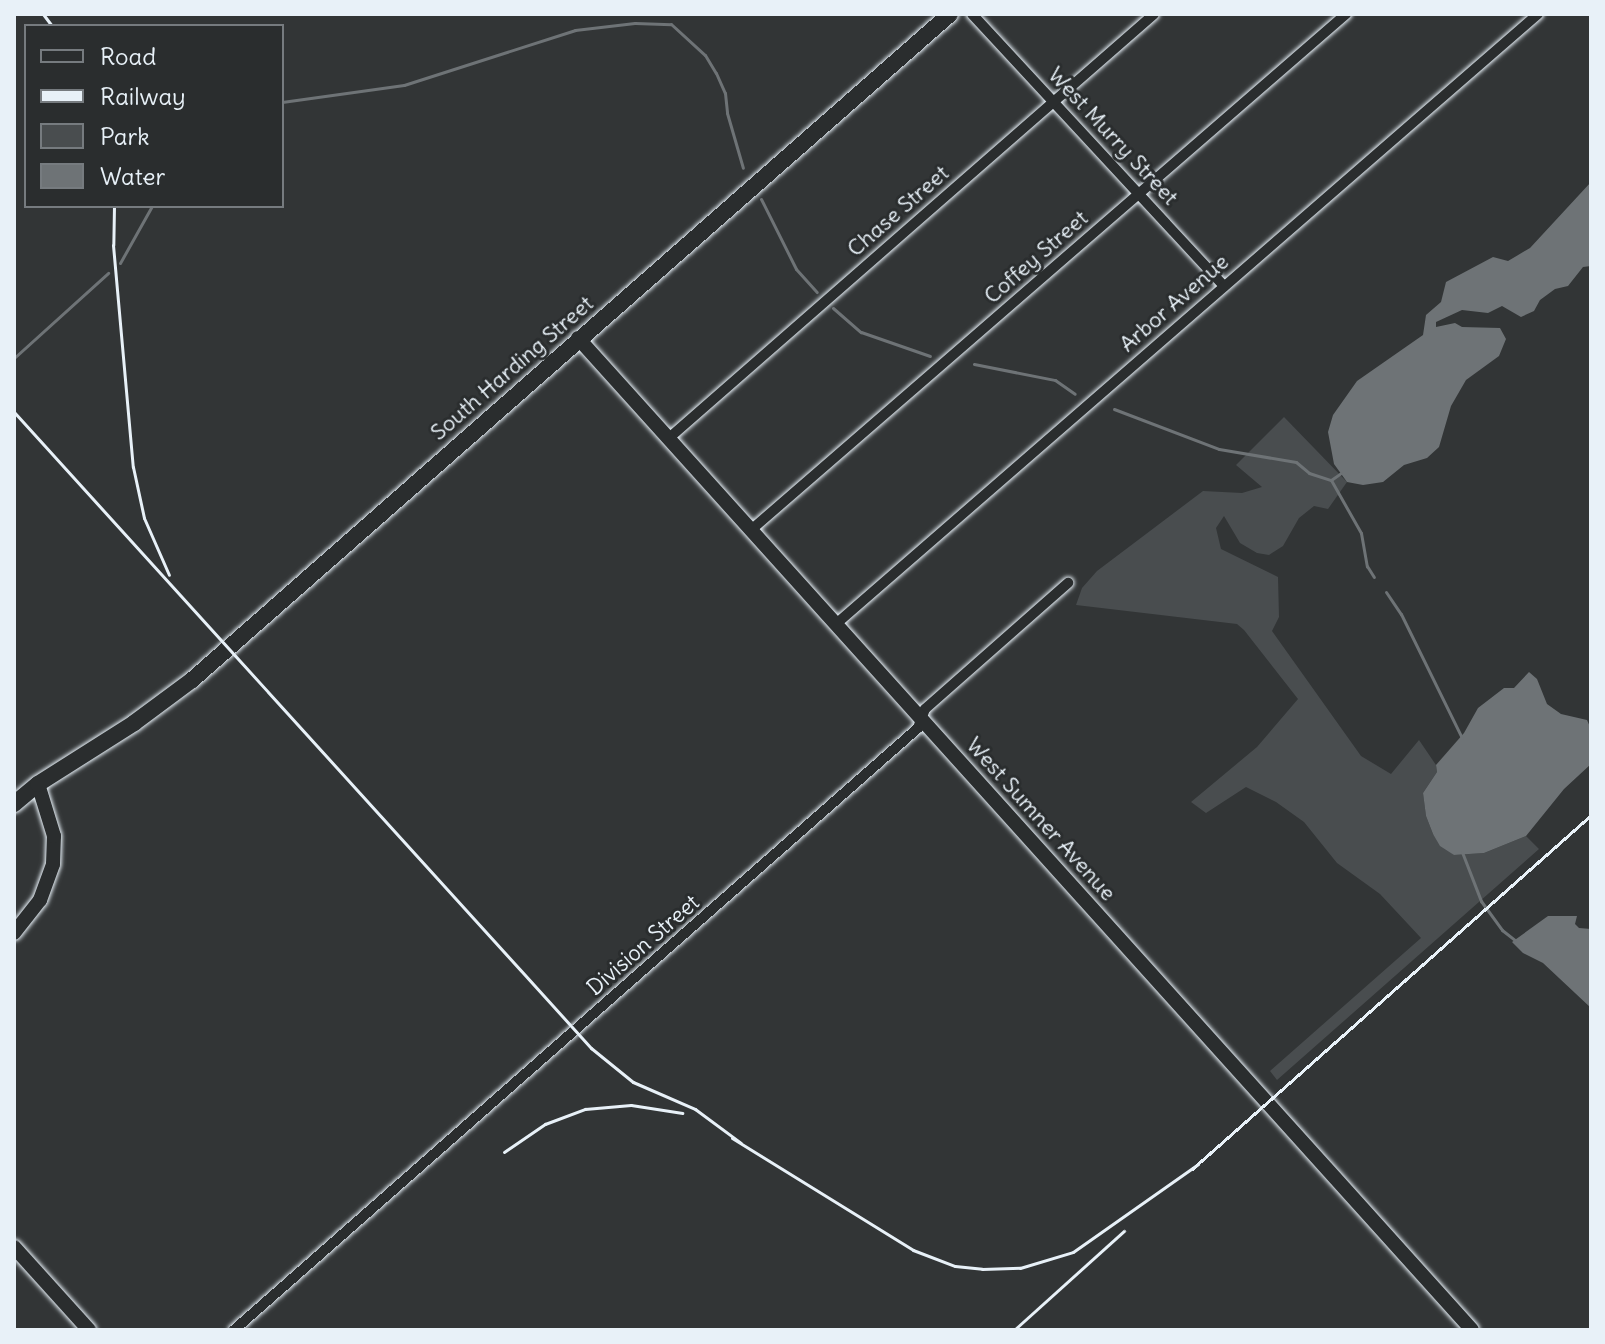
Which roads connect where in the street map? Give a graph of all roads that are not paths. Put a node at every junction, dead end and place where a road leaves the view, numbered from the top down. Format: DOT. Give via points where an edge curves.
graph roads {
  1 [pos="950,14"];
  2 [pos="972,14"];
  3 [pos="1154,14"];
  4 [pos="1346,14"];
  5 [pos="1538,14"];
  6 [pos="1054,102"];
  7 [pos="1139,194"];
  8 [pos="1224,286"];
  9 [pos="578,338"];
  10 [pos="669,438"];
  11 [pos="751,530"];
  12 [pos="1068,583"];
  13 [pos="836,624"];
  14 [pos="923,721"];
  15 [pos="38,784"];
  16 [pos="14,804"];
  17 [pos="14,933"];
  18 [pos="14,1247"];
  19 [pos="89,1330"];
  20 [pos="234,1330"];
  21 [pos="1472,1330"];
  1 -- 9 [label="main road, South Harding Street"];
  2 -- 6 [label="street, West Murry Street"];
  3 -- 6 [label="street, Chase Street"];
  4 -- 7 [label="street, Coffey Street"];
  5 -- 8 [label="street, Arbor Avenue"];
  6 -- 7 [label="street, West Murry Street"];
  6 -- 10 [label="street, Chase Street"];
  7 -- 8 [label="street, West Murry Street"];
  7 -- 11 [label="street, Coffey Street"];
  8 -- 13 [label="street, Arbor Avenue"];
  9 -- 10 [label="street, West Sumner Avenue"];
  9 -- 15 [label="main road, South Harding Street" via="192,680"];
  10 -- 11 [label="street, West Sumner Avenue"];
  11 -- 13 [label="street, West Sumner Avenue"];
  12 -- 14 [label="street, Division Street" via="925,709"];
  13 -- 14 [label="street, West Sumner Avenue"];
  14 -- 20 [label="street, Division Street"];
  14 -- 21 [label="street, West Sumner Avenue"];
  15 -- 16 [label="main road, South Harding Street"];
  15 -- 17 [label="street" via="54,836 53,864 40,900"];
  18 -- 19 [label="street"];
}
